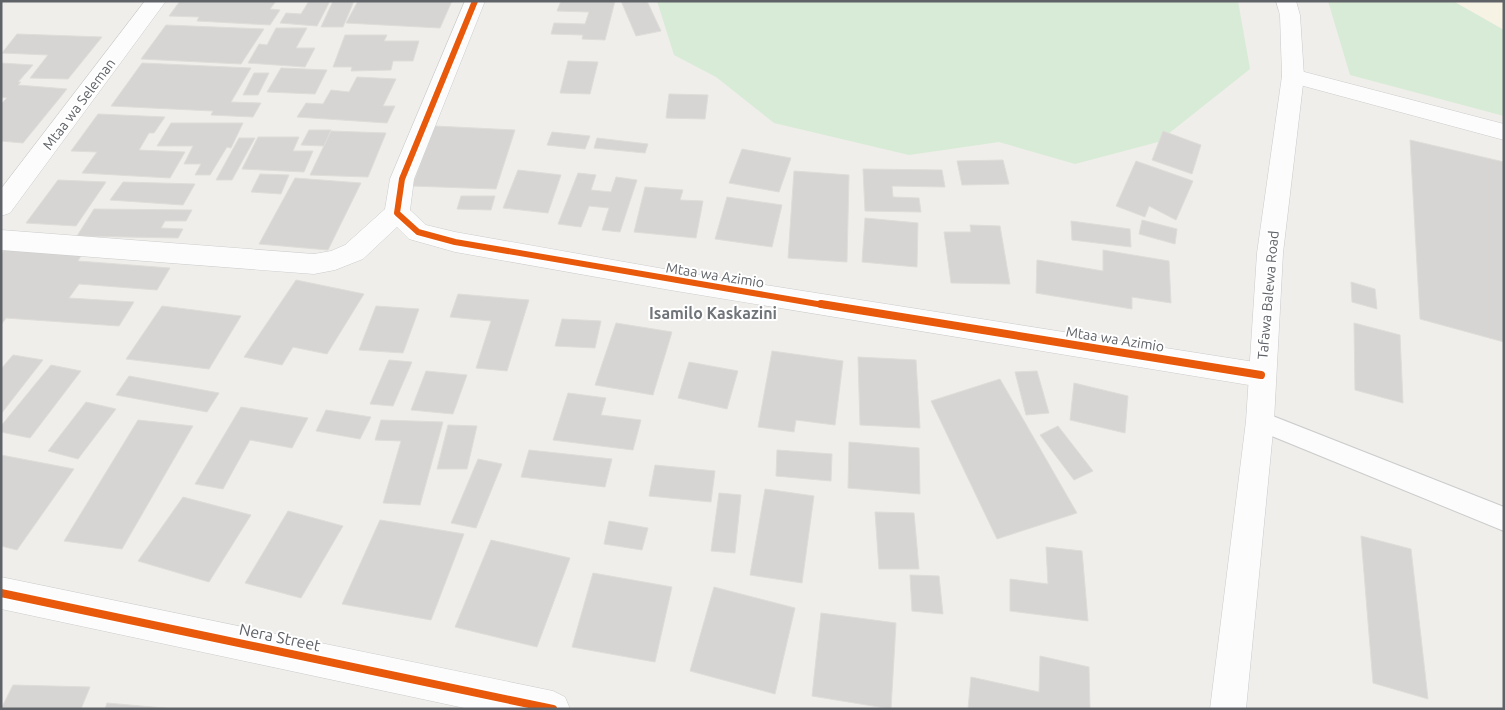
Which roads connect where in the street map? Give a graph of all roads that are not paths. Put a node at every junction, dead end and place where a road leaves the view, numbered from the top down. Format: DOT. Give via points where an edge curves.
graph roads {
  1 [pos="156,1"];
  2 [pos="475,1"];
  3 [pos="1286,1"];
  4 [pos="1293,76"];
  5 [pos="1504,132"];
  6 [pos="1,207"];
  7 [pos="397,213"];
  8 [pos="1,240"];
  9 [pos="1261,375"];
  10 [pos="1260,421"];
  11 [pos="1504,519"];
  12 [pos="1,593"];
  13 [pos="553,709"];
  14 [pos="1228,709"];
  1 -- 6 [label="street, Mtaa wa Seleman"];
  2 -- 7 [label="street" via="402,179"];
  3 -- 4 [label="street, Tafawa Balewa Road" via="1290,15"];
  4 -- 5 [label="street"];
  4 -- 9 [label="street, Tafawa Balewa Road" via="1270,253"];
  7 -- 8 [label="street" via="354,252 314,264"];
  7 -- 9 [label="street, Mtaa wa Azimio" via="418,232 455,242 680,282"];
  9 -- 10 [label="street, Tafawa Balewa Road"];
  10 -- 11 [label="lane"];
  10 -- 14 [label="street, Tafawa Balewa Road"];
  12 -- 13 [label="street, Nera Street"];
}
